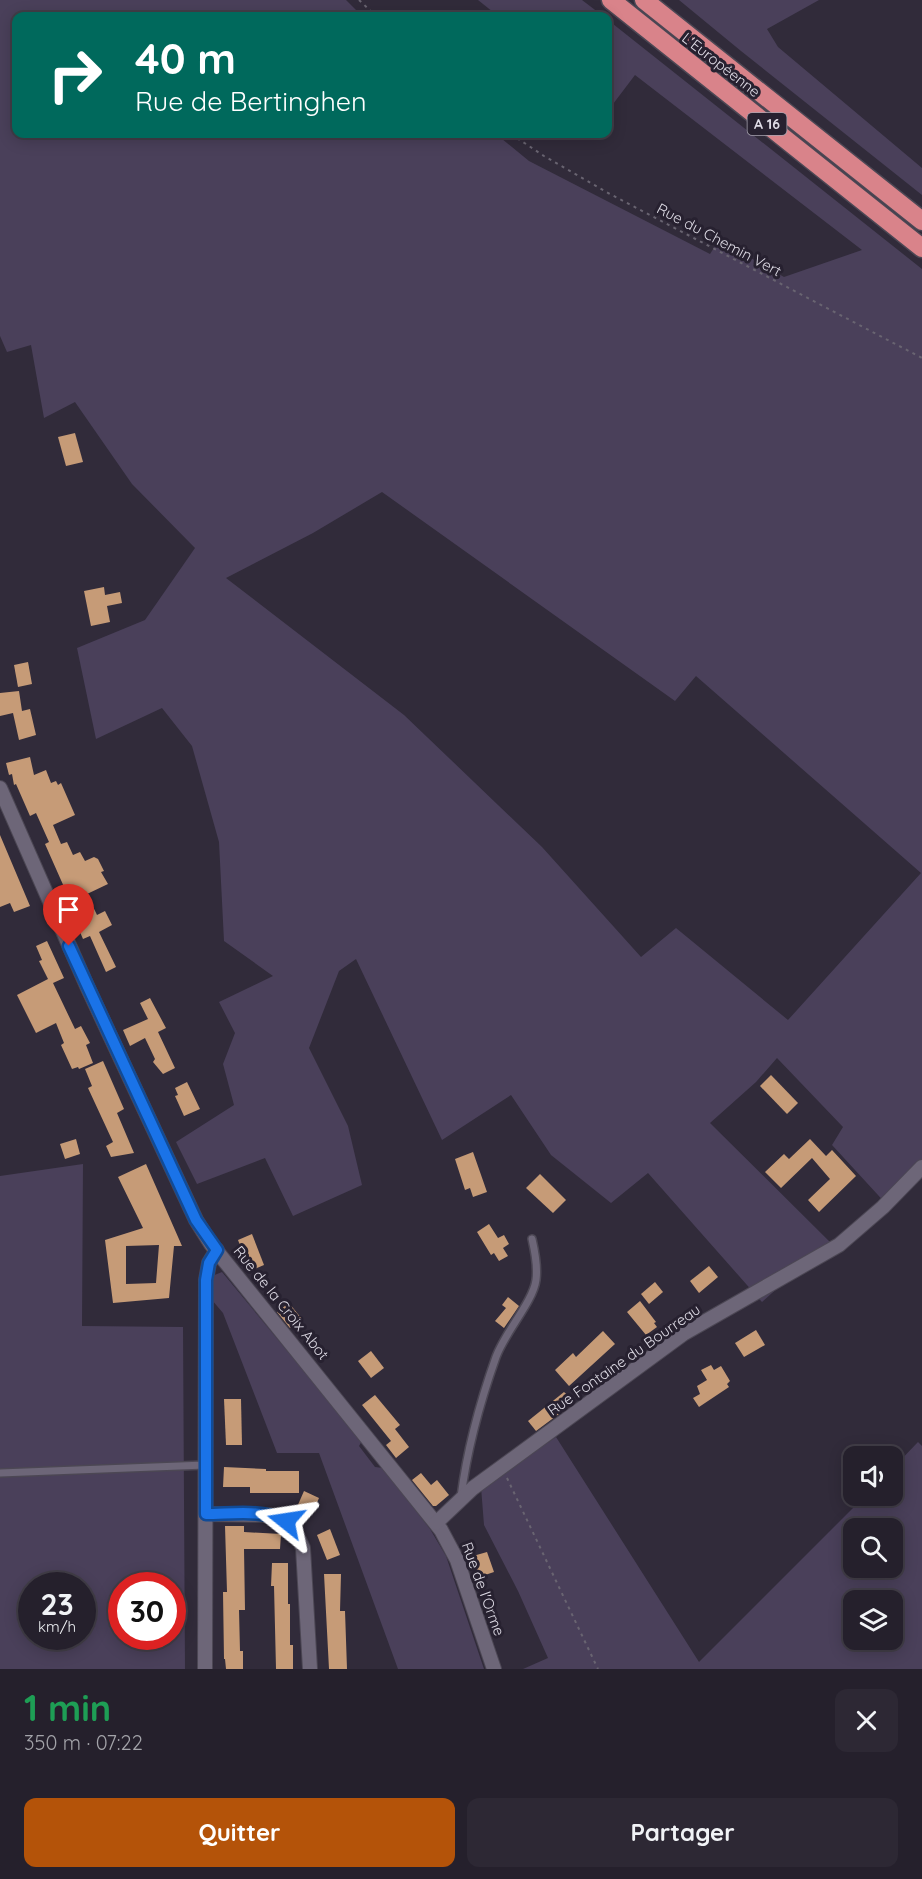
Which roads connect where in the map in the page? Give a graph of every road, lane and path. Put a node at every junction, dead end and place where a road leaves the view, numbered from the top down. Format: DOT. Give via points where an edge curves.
graph roads {
  1 [pos="359,0"];
  2 [pos="611,0"];
  3 [pos="644,0"];
  4 [pos="372,12"];
  5 [pos="517,138"];
  6 [pos="922,221"];
  7 [pos="922,248"];
  8 [pos="922,358"];
  9 [pos="0,789"];
  10 [pos="922,1167"];
  11 [pos="532,1239"];
  12 [pos="217,1250"];
  13 [pos="205,1465"];
  14 [pos="502,1468"];
  15 [pos="0,1473"];
  16 [pos="461,1498"];
  17 [pos="206,1514"];
  18 [pos="436,1523"];
  19 [pos="206,1669"];
  20 [pos="310,1669"];
  21 [pos="494,1669"];
  22 [pos="598,1669"];
  1 -- 4 [label="path"];
  2 -- 7 [label="highway, L'Européenne / A 16"];
  3 -- 6 [label="highway, L'Européenne / A 16"];
  5 -- 8 [label="path, Rue du Chemin Vert" via="618,198"];
  9 -- 12 [label="street, Rue de la Croix Abot" via="171,1167 196,1220"];
  10 -- 14 [label="street, Rue Fontaine du Bourreau" via="839,1245 690,1330"];
  11 -- 16 [label="lane" via="537,1268 535,1287 497,1355 469,1453"];
  12 -- 13 [label="street" via="209,1263 206,1280"];
  12 -- 18 [label="street, Rue de la Croix Abot"];
  13 -- 15 [label="lane"];
  13 -- 17 [label="street"];
  14 -- 16 [label="street, Rue Fontaine du Bourreau"];
  14 -- 22 [label="path"];
  16 -- 18 [label="street, Rue Fontaine du Bourreau"];
  17 -- 19 [label="street"];
  17 -- 20 [label="street" via="270,1515 294,1529 303,1548"];
  18 -- 21 [label="street, Rue de l'Orme" via="457,1560"];
}
